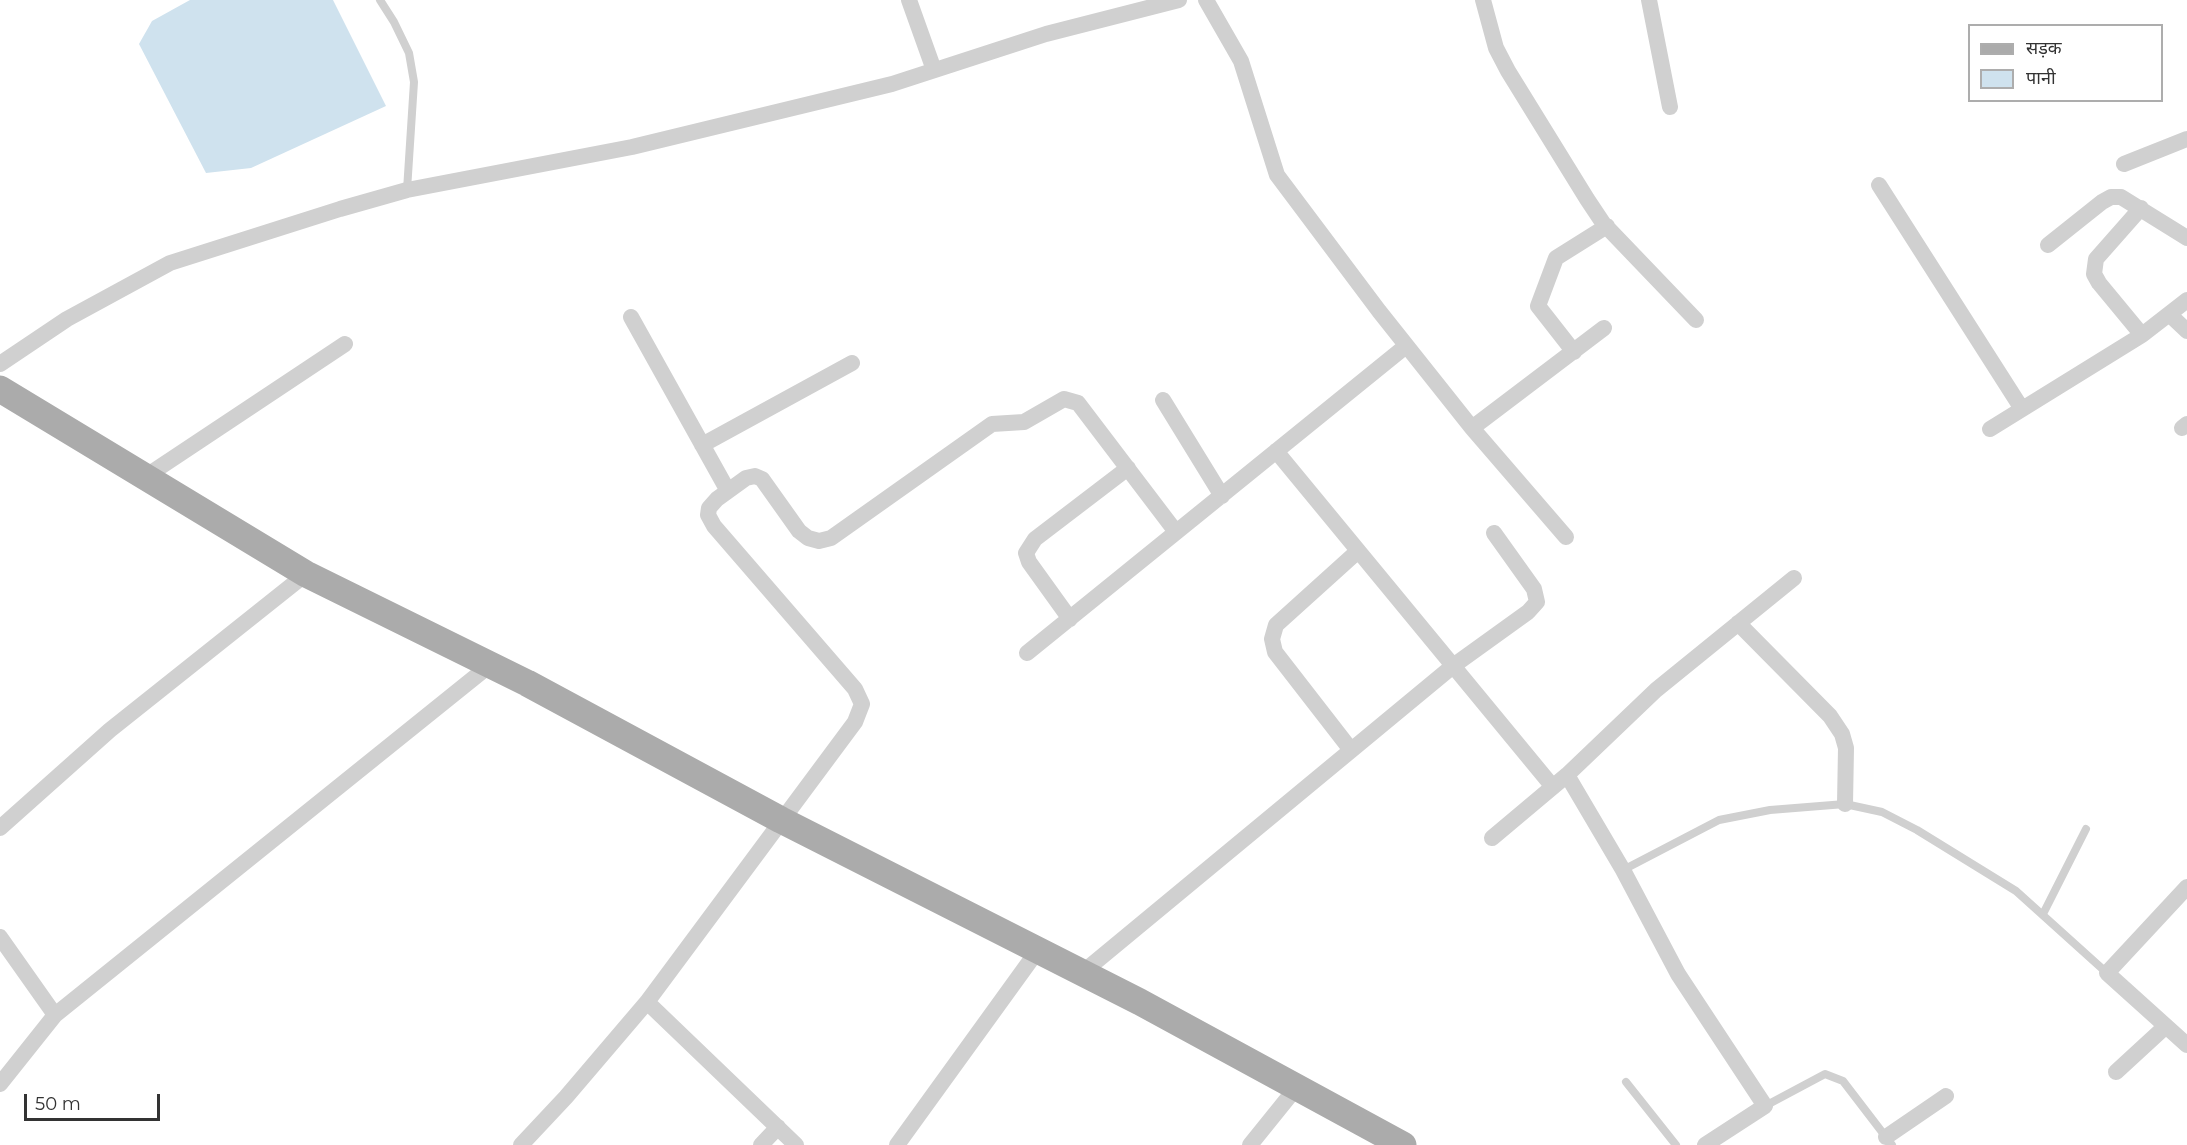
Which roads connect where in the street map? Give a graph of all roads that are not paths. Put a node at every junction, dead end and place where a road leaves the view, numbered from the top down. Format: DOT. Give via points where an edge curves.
graph roads {
  1 [pos="380,0"];
  2 [pos="909,0"];
  3 [pos="1179,0"];
  4 [pos="1206,0"];
  5 [pos="1483,0"];
  6 [pos="1649,0"];
  7 [pos="934,70"];
  8 [pos="1670,107"];
  9 [pos="2187,139"];
  10 [pos="2124,164"];
  11 [pos="1879,185"];
  12 [pos="407,190"];
  13 [pos="2141,208"];
  14 [pos="1607,226"];
  15 [pos="2187,238"];
  16 [pos="2048,245"];
  17 [pos="2187,300"];
  18 [pos="2169,314"];
  19 [pos="631,317"];
  20 [pos="1696,320"];
  21 [pos="1604,328"];
  22 [pos="2187,332"];
  23 [pos="2142,334"];
  24 [pos="345,344"];
  25 [pos="1406,346"];
  26 [pos="1574,352"];
  27 [pos="852,363"];
  28 [pos="0,364"];
  29 [pos="0,389"];
  30 [pos="1162,400"];
  31 [pos="2022,409"];
  32 [pos="1472,428"];
  33 [pos="1990,429"];
  34 [pos="702,445"];
  35 [pos="1276,451"];
  36 [pos="1128,468"];
  37 [pos="145,477"];
  38 [pos="728,491"];
  39 [pos="1222,496"];
  40 [pos="1176,532"];
  41 [pos="1494,533"];
  42 [pos="1566,537"];
  43 [pos="1358,551"];
  44 [pos="306,574"];
  45 [pos="1794,578"];
  46 [pos="1070,619"];
  47 [pos="1738,623"];
  48 [pos="1027,653"];
  49 [pos="490,665"];
  50 [pos="1453,666"];
  51 [pos="1351,750"];
  52 [pos="1567,775"];
  53 [pos="1554,787"];
  54 [pos="1845,804"];
  55 [pos="781,820"];
  56 [pos="0,828"];
  57 [pos="2086,830"];
  58 [pos="1492,838"];
  59 [pos="1623,870"];
  60 [pos="2187,887"];
  61 [pos="2043,914"];
  62 [pos="0,937"];
  63 [pos="1038,950"];
  64 [pos="1082,973"];
  65 [pos="2108,973"];
  66 [pos="647,1002"];
  67 [pos="56,1015"];
  68 [pos="2166,1026"];
  69 [pos="2187,1045"];
  70 [pos="2116,1072"];
  71 [pos="1626,1082"];
  72 [pos="0,1084"];
  73 [pos="1296,1088"];
  74 [pos="1946,1096"];
  75 [pos="1765,1106"];
  76 [pos="778,1127"];
  77 [pos="1889,1141"];
  78 [pos="521,1145"];
  79 [pos="761,1145"];
  80 [pos="796,1145"];
  81 [pos="897,1145"];
  82 [pos="1250,1145"];
  83 [pos="1403,1145"];
  84 [pos="1676,1145"];
  85 [pos="1705,1145"];
  1 -- 12 [label="lane" via="409,53 414,82"];
  2 -- 7 [label="street"];
  3 -- 7 [label="street" via="1046,34"];
  4 -- 25 [label="street" via="1241,61 1277,175"];
  5 -- 14 [label="street" via="1496,48 1508,71"];
  6 -- 8 [label="street"];
  7 -- 12 [label="street" via="892,84 632,147"];
  9 -- 10 [label="street"];
  11 -- 31 [label="street"];
  12 -- 28 [label="street" via="170,263 67,319"];
  13 -- 15 [label="street"];
  13 -- 16 [label="street" via="2121,196 2111,197"];
  13 -- 23 [label="street" via="2096,259 2094,274"];
  14 -- 20 [label="street"];
  14 -- 26 [label="street" via="1556,258 1539,306"];
  17 -- 18 [label="street"];
  18 -- 22 [label="street"];
  18 -- 23 [label="street"];
  19 -- 34 [label="street"];
  21 -- 26 [label="street"];
  23 -- 31 [label="street"];
  24 -- 37 [label="street"];
  25 -- 32 [label="street"];
  25 -- 35 [label="street"];
  26 -- 32 [label="street"];
  27 -- 34 [label="street"];
  29 -- 37 [label="main road"];
  30 -- 39 [label="street"];
  31 -- 33 [label="street"];
  32 -- 42 [label="street"];
  34 -- 38 [label="street"];
  35 -- 39 [label="street"];
  35 -- 43 [label="street"];
  36 -- 38 [label="street" via="1078,403 1064,399 1024,422 992,424 831,538 808,538 762,478 746,478"];
  36 -- 40 [label="street"];
  36 -- 46 [label="street" via="1035,539 1026,553"];
  37 -- 44 [label="main road"];
  38 -- 55 [label="street" via="709,508 714,526 855,689 862,704 855,722"];
  39 -- 40 [label="street"];
  40 -- 46 [label="street"];
  41 -- 50 [label="street" via="1534,589 1537,602"];
  43 -- 50 [label="street"];
  43 -- 51 [label="street" via="1276,625 1272,639 1275,652"];
  44 -- 49 [label="main road"];
  44 -- 56 [label="street" via="110,730"];
  45 -- 47 [label="street"];
  46 -- 48 [label="street"];
  47 -- 52 [label="street" via="1656,690"];
  47 -- 54 [label="street" via="1830,716 1842,734 1846,748"];
  49 -- 55 [label="main road"];
  49 -- 67 [label="street"];
  50 -- 51 [label="street"];
  50 -- 53 [label="street"];
  51 -- 64 [label="street"];
  52 -- 53 [label="street"];
  52 -- 59 [label="street"];
  53 -- 58 [label="street"];
  54 -- 59 [label="lane" via="1770,810 1719,820"];
  54 -- 61 [label="lane" via="1882,812 1917,830 2016,891"];
  55 -- 63 [label="main road"];
  55 -- 66 [label="street"];
  57 -- 61 [label="lane"];
  59 -- 75 [label="street" via="1678,974"];
  60 -- 65 [label="street"];
  61 -- 65 [label="lane"];
  62 -- 67 [label="street"];
  63 -- 64 [label="main road"];
  63 -- 81 [label="street"];
  64 -- 73 [label="main road"];
  65 -- 68 [label="street"];
  66 -- 76 [label="street"];
  66 -- 78 [label="street"];
  67 -- 72 [label="street"];
  68 -- 69 [label="street"];
  68 -- 70 [label="street"];
  71 -- 84 [label="lane"];
  73 -- 82 [label="street"];
  73 -- 83 [label="main road"];
  74 -- 77 [label="street"];
  75 -- 77 [label="lane" via="1825,1074 1843,1081"];
  75 -- 85 [label="street" via="1726,1137"];
  76 -- 79 [label="street"];
  76 -- 80 [label="street"];
}
